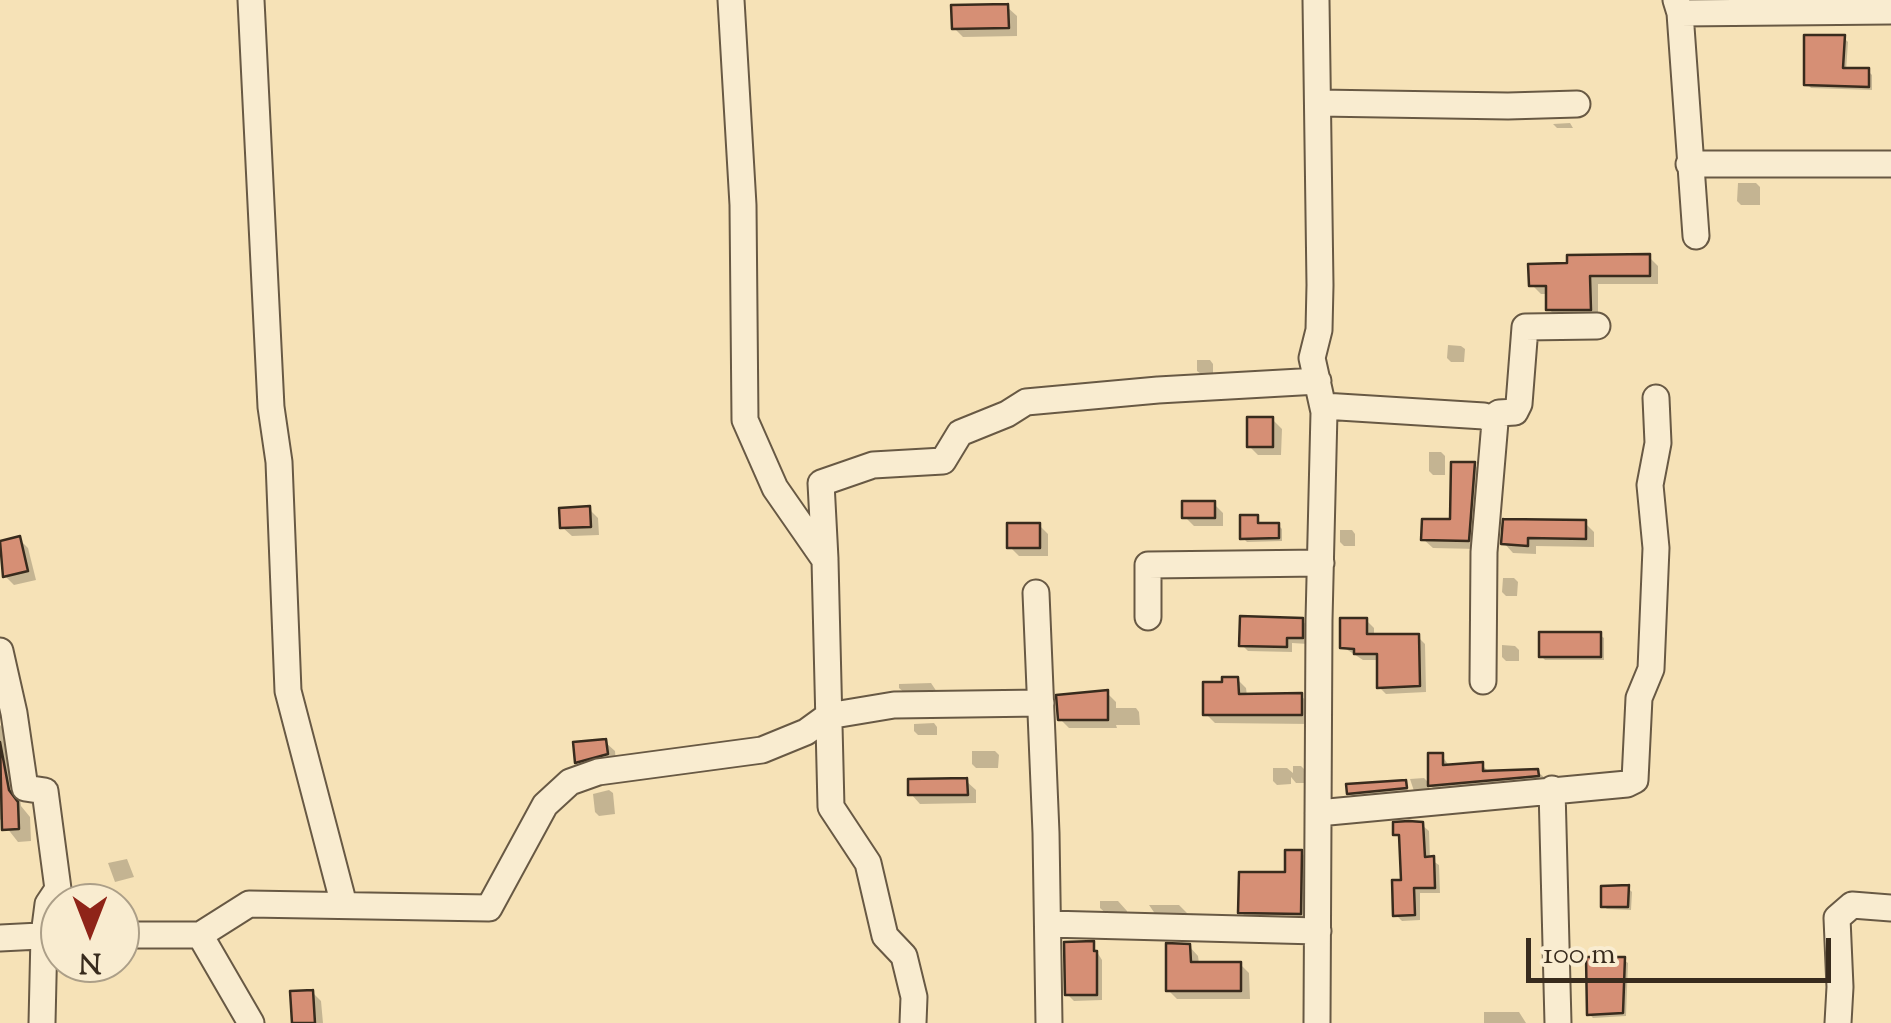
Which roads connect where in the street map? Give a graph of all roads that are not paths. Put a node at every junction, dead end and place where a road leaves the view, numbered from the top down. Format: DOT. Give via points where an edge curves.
graph roads {
  1 [pos="251,0"];
  2 [pos="731,0"];
  3 [pos="1316,0"];
  4 [pos="1678,6"];
  5 [pos="1891,11"];
  6 [pos="1319,102"];
  7 [pos="1577,104"];
  8 [pos="1689,164"];
  9 [pos="1891,164"];
  10 [pos="1696,236"];
  11 [pos="1597,326"];
  12 [pos="1320,394"];
  13 [pos="1656,398"];
  14 [pos="1490,419"];
  15 [pos="825,560"];
  16 [pos="1320,563"];
  17 [pos="1036,593"];
  18 [pos="1148,617"];
  19 [pos="0,651"];
  20 [pos="1484,682"];
  21 [pos="1041,703"];
  22 [pos="828,716"];
  23 [pos="1552,789"];
  24 [pos="1318,813"];
  25 [pos="57,883"];
  26 [pos="344,905"];
  27 [pos="1891,908"];
  28 [pos="1048,924"];
  29 [pos="1318,932"];
  30 [pos="140,935"];
  31 [pos="200,935"];
  32 [pos="40,936"];
  33 [pos="0,938"];
  34 [pos="47,983"];
  35 [pos="42,1023"];
  36 [pos="252,1023"];
  37 [pos="914,1023"];
  38 [pos="1050,1023"];
  39 [pos="1318,1023"];
  40 [pos="1558,1023"];
  41 [pos="1838,1023"];
  1 -- 26 [label="street" via="288,691"];
  2 -- 15 [label="street" via="744,205 745,420 775,488"];
  3 -- 6 [label="street"];
  4 -- 5 [label="street"];
  4 -- 8 [label="street"];
  6 -- 7 [label="street"];
  6 -- 12 [label="street" via="1320,300 1312,358"];
  8 -- 9 [label="street"];
  8 -- 10 [label="street"];
  11 -- 14 [label="street" via="1525,327 1519,404 1515,412"];
  12 -- 14 [label="street"];
  12 -- 15 [label="street" via="1158,390 1026,402 960,433 943,461 873,464 821,483"];
  12 -- 16 [label="street"];
  13 -- 23 [label="street" via="1651,669 1639,698 1635,780"];
  14 -- 20 [label="street" via="1495,422 1484,552"];
  15 -- 22 [label="street"];
  16 -- 18 [label="street" via="1148,565"];
  16 -- 24 [label="street"];
  17 -- 21 [label="street"];
  19 -- 25 [label="street" via="25,788 45,791"];
  21 -- 22 [label="street" via="894,705"];
  21 -- 28 [label="street"];
  22 -- 26 [label="street" via="762,750 598,772 570,782 545,805 490,908"];
  22 -- 37 [label="street" via="830,807 868,863 885,936 904,956"];
  23 -- 24 [label="street"];
  23 -- 40 [label="street"];
  24 -- 29 [label="street"];
  26 -- 31 [label="street" via="249,904"];
  27 -- 41 [label="street" via="1852,905 1837,918"];
  28 -- 29 [label="street"];
  28 -- 38 [label="street"];
  29 -- 39 [label="street"];
  30 -- 31 [label="street"];
  31 -- 36 [label="street"];
  32 -- 33 [label="street"];
  34 -- 35 [label="street"];
}
